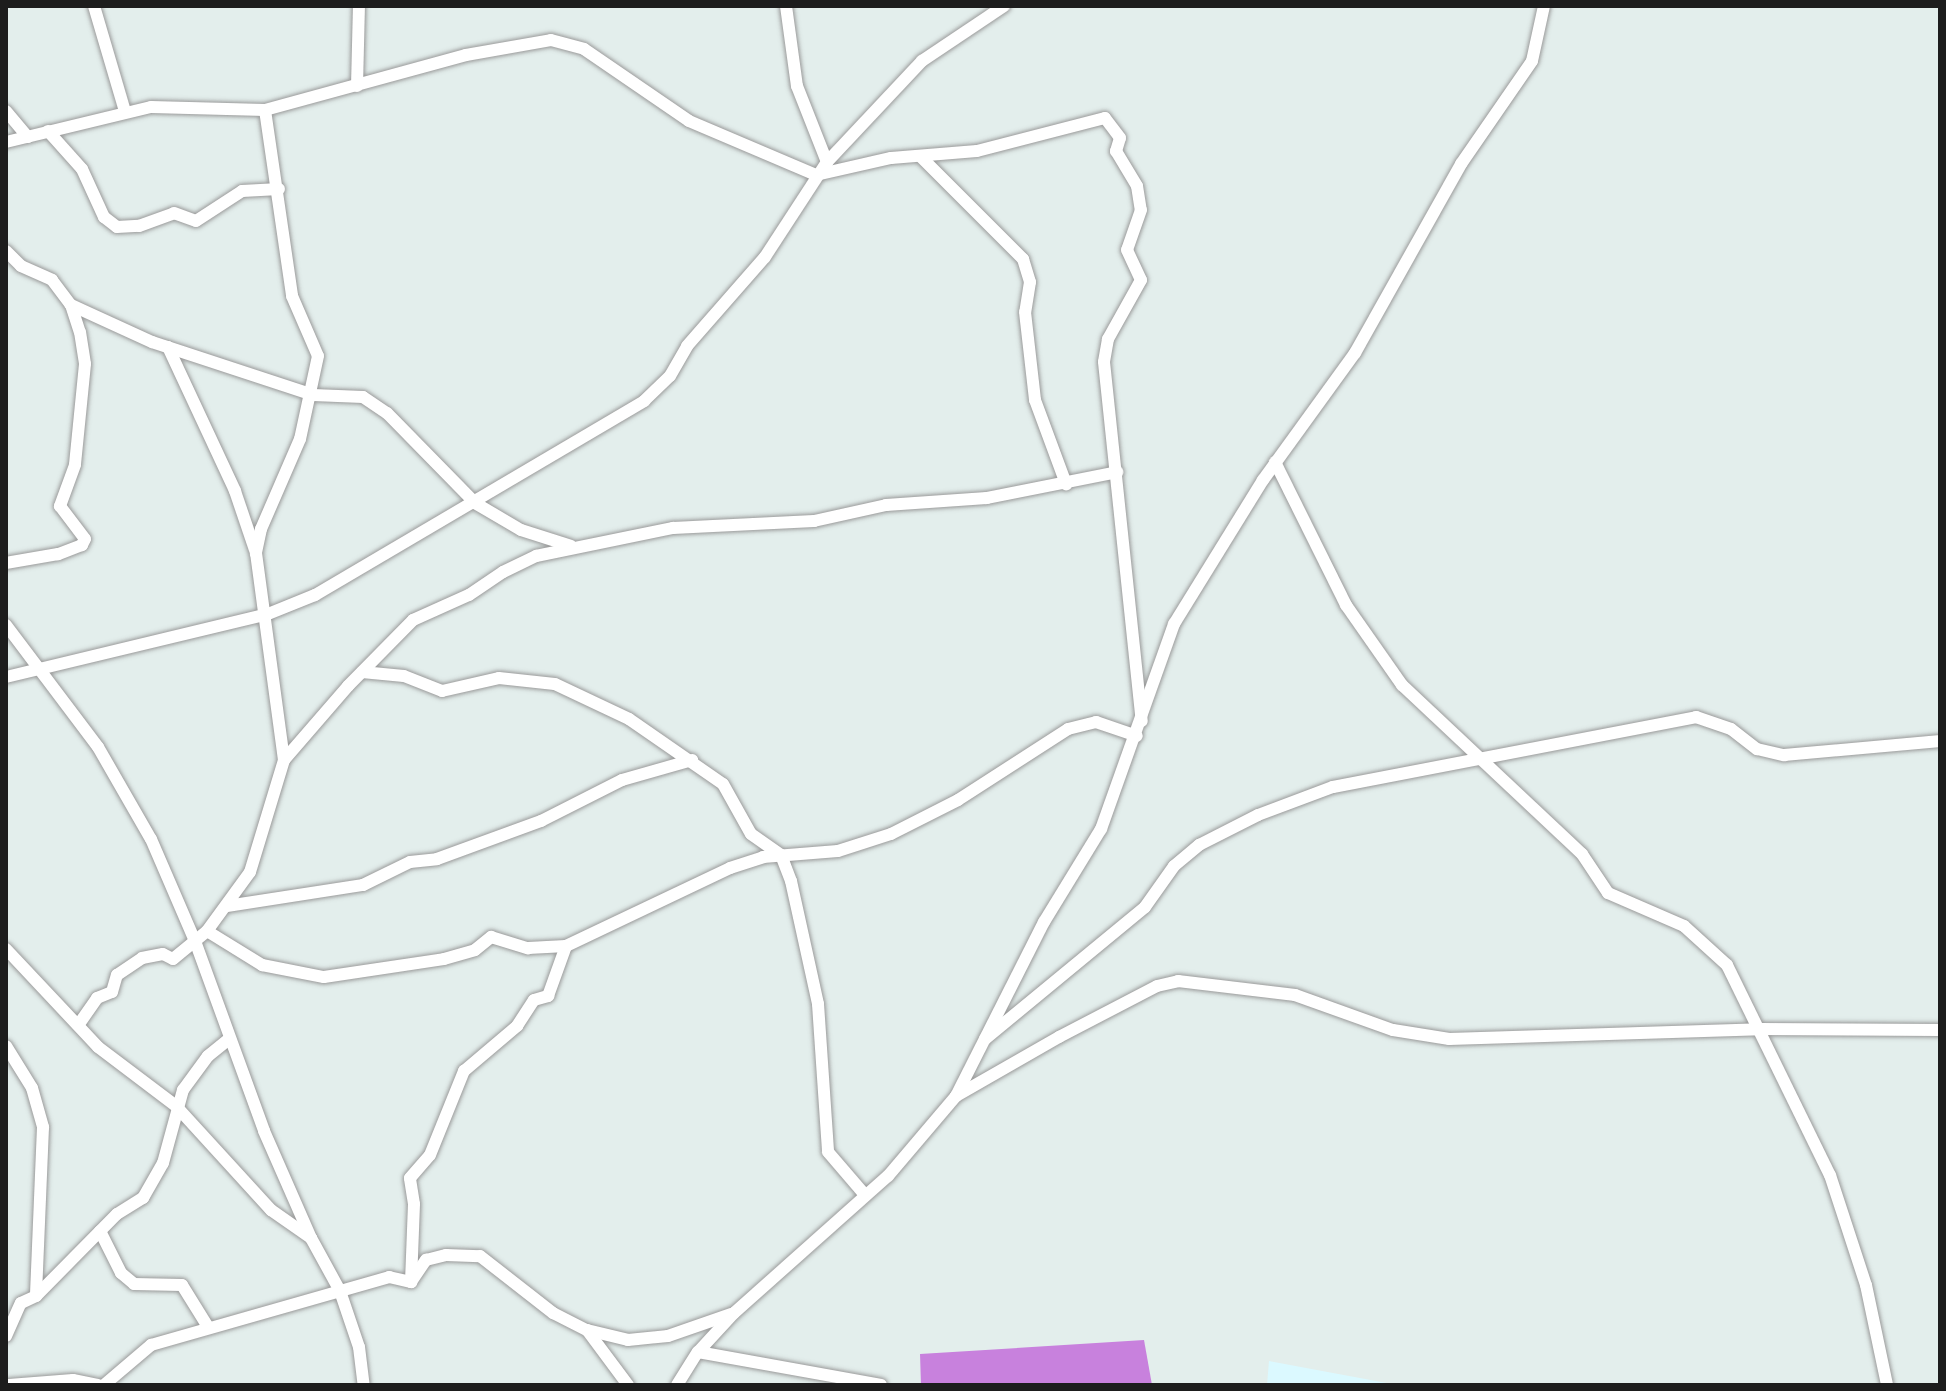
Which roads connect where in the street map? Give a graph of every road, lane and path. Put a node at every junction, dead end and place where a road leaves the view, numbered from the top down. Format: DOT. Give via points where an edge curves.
graph roads {
  1 [pos="94,6"];
  2 [pos="359,6"];
  3 [pos="786,6"];
  4 [pos="1004,6"];
  5 [pos="1544,6"];
  6 [pos="986,10"];
  7 [pos="357,86"];
  8 [pos="265,110"];
  9 [pos="6,111"];
  10 [pos="125,111"];
  11 [pos="48,131"];
  12 [pos="28,137"];
  13 [pos="6,142"];
  14 [pos="920,156"];
  15 [pos="827,162"];
  16 [pos="816,175"];
  17 [pos="279,189"];
  18 [pos="6,251"];
  19 [pos="71,305"];
  20 [pos="168,347"];
  21 [pos="313,395"];
  22 [pos="1275,462"];
  23 [pos="1117,472"];
  24 [pos="1066,484"];
  25 [pos="475,503"];
  26 [pos="573,547"];
  27 [pos="256,553"];
  28 [pos="6,563"];
  29 [pos="268,614"];
  30 [pos="6,625"];
  31 [pos="40,666"];
  32 [pos="362,672"];
  33 [pos="6,677"];
  34 [pos="1142,721"];
  35 [pos="1137,736"];
  36 [pos="1940,741"];
  37 [pos="1482,759"];
  38 [pos="284,760"];
  39 [pos="692,760"];
  40 [pos="781,855"];
  41 [pos="227,906"];
  42 [pos="207,931"];
  43 [pos="195,941"];
  44 [pos="566,946"];
  45 [pos="6,949"];
  46 [pos="79,1024"];
  47 [pos="1760,1029"];
  48 [pos="1940,1030"];
  49 [pos="229,1039"];
  50 [pos="980,1043"];
  51 [pos="6,1046"];
  52 [pos="956,1096"];
  53 [pos="176,1106"];
  54 [pos="865,1195"];
  55 [pos="100,1231"];
  56 [pos="311,1238"];
  57 [pos="411,1282"];
  58 [pos="340,1291"];
  59 [pos="36,1296"];
  60 [pos="734,1313"];
  61 [pos="208,1327"];
  62 [pos="587,1330"];
  63 [pos="6,1336"];
  64 [pos="698,1352"];
  65 [pos="9,1385"];
  66 [pos="101,1385"];
  67 [pos="364,1385"];
  68 [pos="628,1385"];
  69 [pos="677,1385"];
  70 [pos="881,1385"];
  71 [pos="1887,1385"];
  1 -- 10 [label="street"];
  2 -- 7 [label="street"];
  3 -- 15 [label="street" via="797,86"];
  4 -- 6 [label="street"];
  5 -- 22 [label="street" via="1532,61 1461,164 1355,353"];
  6 -- 15 [label="street" via="922,61"];
  7 -- 8 [label="street"];
  7 -- 16 [label="street" via="517,43 570,42 689,121"];
  8 -- 10 [label="street"];
  8 -- 17 [label="street"];
  9 -- 12 [label="street"];
  10 -- 11 [label="street"];
  11 -- 12 [label="street"];
  11 -- 17 [label="street" via="82,169 104,217 117,227 139,226 174,213 196,221 242,191"];
  12 -- 13 [label="street"];
  14 -- 16 [label="street"];
  14 -- 23 [label="street" via="977,151 1105,118 1120,138 1116,151 1137,186 1141,210 1127,250 1141,280 1108,339 1104,362"];
  14 -- 24 [label="street" via="1023,259 1030,282 1025,312 1035,400"];
  15 -- 16 [label="street"];
  16 -- 25 [label="street" via="765,257 687,346 658,390"];
  17 -- 21 [label="street" via="292,296 318,356"];
  18 -- 19 [label="street" via="21,266 52,280"];
  19 -- 20 [label="street"];
  19 -- 28 [label="street" via="85,364 75,465 60,506 85,543"];
  20 -- 21 [label="street"];
  20 -- 27 [label="street" via="235,491"];
  21 -- 25 [label="street" via="363,397 387,413"];
  21 -- 27 [label="street"];
  22 -- 34 [label="street" via="1174,624"];
  22 -- 37 [label="street" via="1346,605 1383,661 1421,705"];
  23 -- 24 [label="street"];
  23 -- 34 [label="street"];
  24 -- 26 [label="street" via="987,498 886,505 814,521 706,523"];
  25 -- 26 [label="street" via="521,530"];
  25 -- 29 [label="street" via="451,511 352,575"];
  26 -- 32 [label="street" via="536,556 413,620"];
  27 -- 29 [label="street"];
  29 -- 31 [label="street"];
  29 -- 38 [label="street"];
  30 -- 31 [label="street"];
  31 -- 33 [label="street"];
  31 -- 43 [label="street" via="129,795"];
  32 -- 38 [label="street"];
  32 -- 39 [label="street" via="404,676 442,691 499,678 555,684 629,719"];
  34 -- 35 [label="street"];
  35 -- 40 [label="street" via="1096,722 1068,729 958,800 891,834 838,851"];
  35 -- 50 [label="street" via="1101,829"];
  36 -- 37 [label="street" via="1784,755 1757,749 1731,729 1696,717"];
  37 -- 47 [label="street" via="1589,861 1608,893 1684,926 1713,948"];
  37 -- 50 [label="street" via="1333,787 1258,815 1199,845 1174,866 1145,907"];
  38 -- 41 [label="street" via="254,863"];
  39 -- 40 [label="street" via="723,784 751,834"];
  39 -- 41 [label="street" via="622,780 541,821 437,859 410,862 352,889"];
  40 -- 44 [label="street" via="730,868"];
  40 -- 54 [label="street" via="816,990 828,1152"];
  41 -- 42 [label="street"];
  42 -- 43 [label="street"];
  42 -- 44 [label="street" via="262,965 324,977 444,959 475,950 491,937 528,948"];
  43 -- 46 [label="street" via="173,959 163,954 142,958 117,975 112,992 97,998"];
  43 -- 49 [label="street"];
  44 -- 57 [label="street" via="548,996 534,1000 517,1026 464,1071 430,1155 410,1178"];
  45 -- 46 [label="street"];
  46 -- 53 [label="street" via="123,1068"];
  47 -- 48 [label="street"];
  47 -- 52 [label="street" via="1449,1039 1393,1030 1295,995 1178,981 1157,986"];
  47 -- 71 [label="street" via="1830,1175 1866,1285"];
  49 -- 53 [label="street" via="208,1056"];
  49 -- 56 [label="street"];
  50 -- 52 [label="street"];
  51 -- 59 [label="street" via="32,1088 43,1127"];
  52 -- 54 [label="street"];
  53 -- 55 [label="street" via="155,1180 143,1198"];
  53 -- 56 [label="street" via="271,1210"];
  54 -- 60 [label="street"];
  55 -- 59 [label="street"];
  55 -- 61 [label="street" via="121,1273 134,1284 182,1285"];
  56 -- 58 [label="street"];
  57 -- 58 [label="street" via="389,1277"];
  57 -- 62 [label="street" via="426,1260 480,1256 553,1313"];
  58 -- 61 [label="street"];
  58 -- 67 [label="street" via="359,1347"];
  59 -- 63 [label="street" via="21,1303"];
  60 -- 62 [label="street" via="668,1336 628,1340"];
  60 -- 64 [label="street"];
  61 -- 66 [label="street" via="151,1345"];
  62 -- 68 [label="street"];
  64 -- 69 [label="street"];
  64 -- 70 [label="street"];
  65 -- 66 [label="street" via="73,1380"];
}
